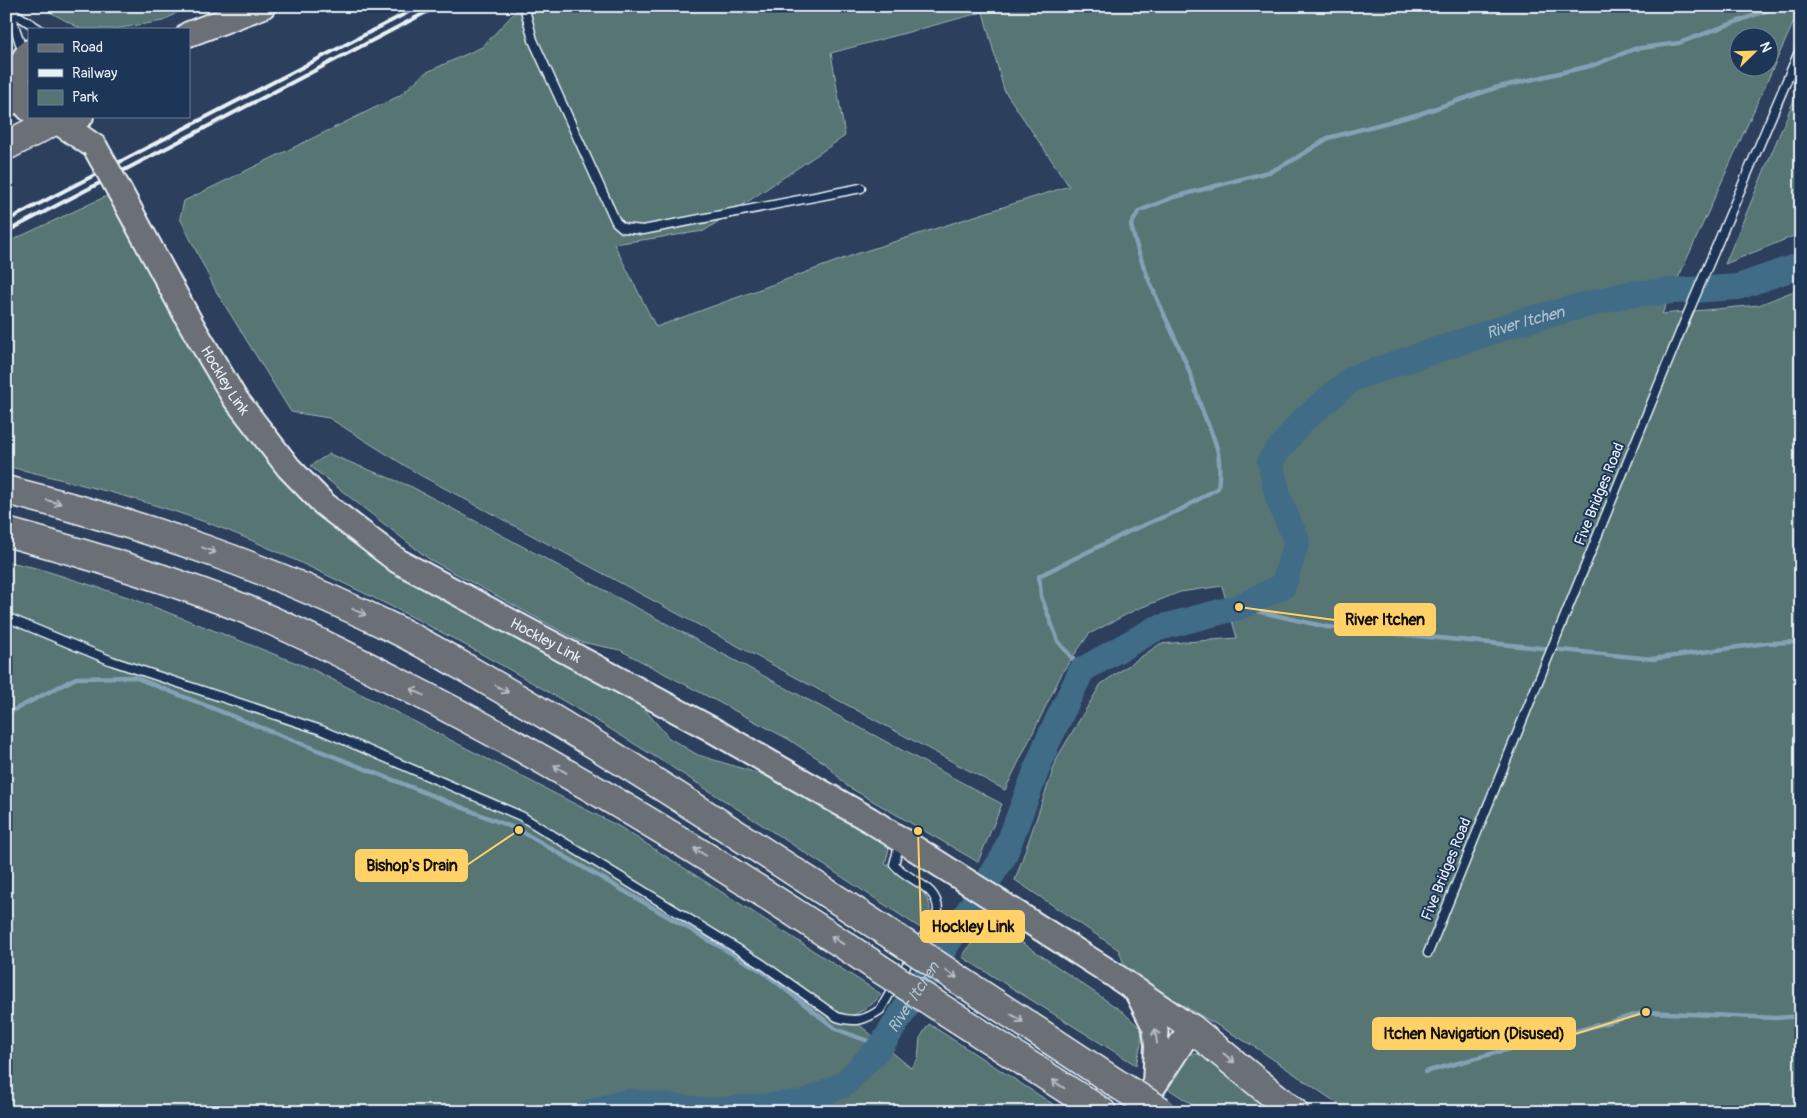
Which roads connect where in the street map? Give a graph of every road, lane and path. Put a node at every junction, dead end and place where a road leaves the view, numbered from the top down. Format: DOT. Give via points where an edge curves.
graph roads {
  1 [pos="264,6"];
  2 [pos="524,6"];
  3 [pos="8,10"];
  4 [pos="37,28"];
  5 [pos="190,34"];
  6 [pos="1801,47"];
  7 [pos="26,54"];
  8 [pos="28,84"];
  9 [pos="33,118"];
  10 [pos="51,118"];
  11 [pos="92,118"];
  12 [pos="6,146"];
  13 [pos="95,146"];
  14 [pos="861,188"];
  15 [pos="6,490"];
  16 [pos="6,532"];
  17 [pos="6,617"];
  18 [pos="902,840"];
  19 [pos="1428,953"];
  20 [pos="1136,990"];
  21 [pos="1191,1028"];
  22 [pos="1155,1085"];
  23 [pos="1101,1111"];
  24 [pos="1153,1111"];
  25 [pos="1294,1112"];
  1 -- 5 [label="main road"];
  2 -- 14 [label="lane" via="533,40 616,222 623,228 643,230"];
  3 -- 4 [label="lane"];
  3 -- 7 [label="lane"];
  6 -- 19 [label="lane, Five Bridges Road" via="1683,325"];
  7 -- 8 [label="main road" via="20,66"];
  9 -- 12 [label="highway"];
  10 -- 13 [label="main road, Hockley Link"];
  11 -- 13 [label="main road, Hockley Link"];
  13 -- 18 [label="main road, Hockley Link, bridge" via="234,397 289,468 324,504 398,561 711,729"];
  15 -- 24 [label="highway, one-way, bridge" via="198,545 306,588 401,632 556,720 896,938 1119,1085"];
  23 -- 16 [label="highway, one-way, bridge" via="686,843 518,744 298,633 191,589 110,561"];
  17 -- 18 [label="lane" via="112,662 321,730 521,816 762,964 837,1018 852,1022 868,1018 880,1010 938,912 933,895 894,864"];
  18 -- 20 [label="main road, Hockley Link"];
  20 -- 21 [label="main road, Hockley Link"];
  22 -- 20 [label="main road, one-way" via="1155,1027"];
  21 -- 22 [label="main road"];
  21 -- 25 [label="highway, one-way"];
  22 -- 24 [label="main road"];
}
